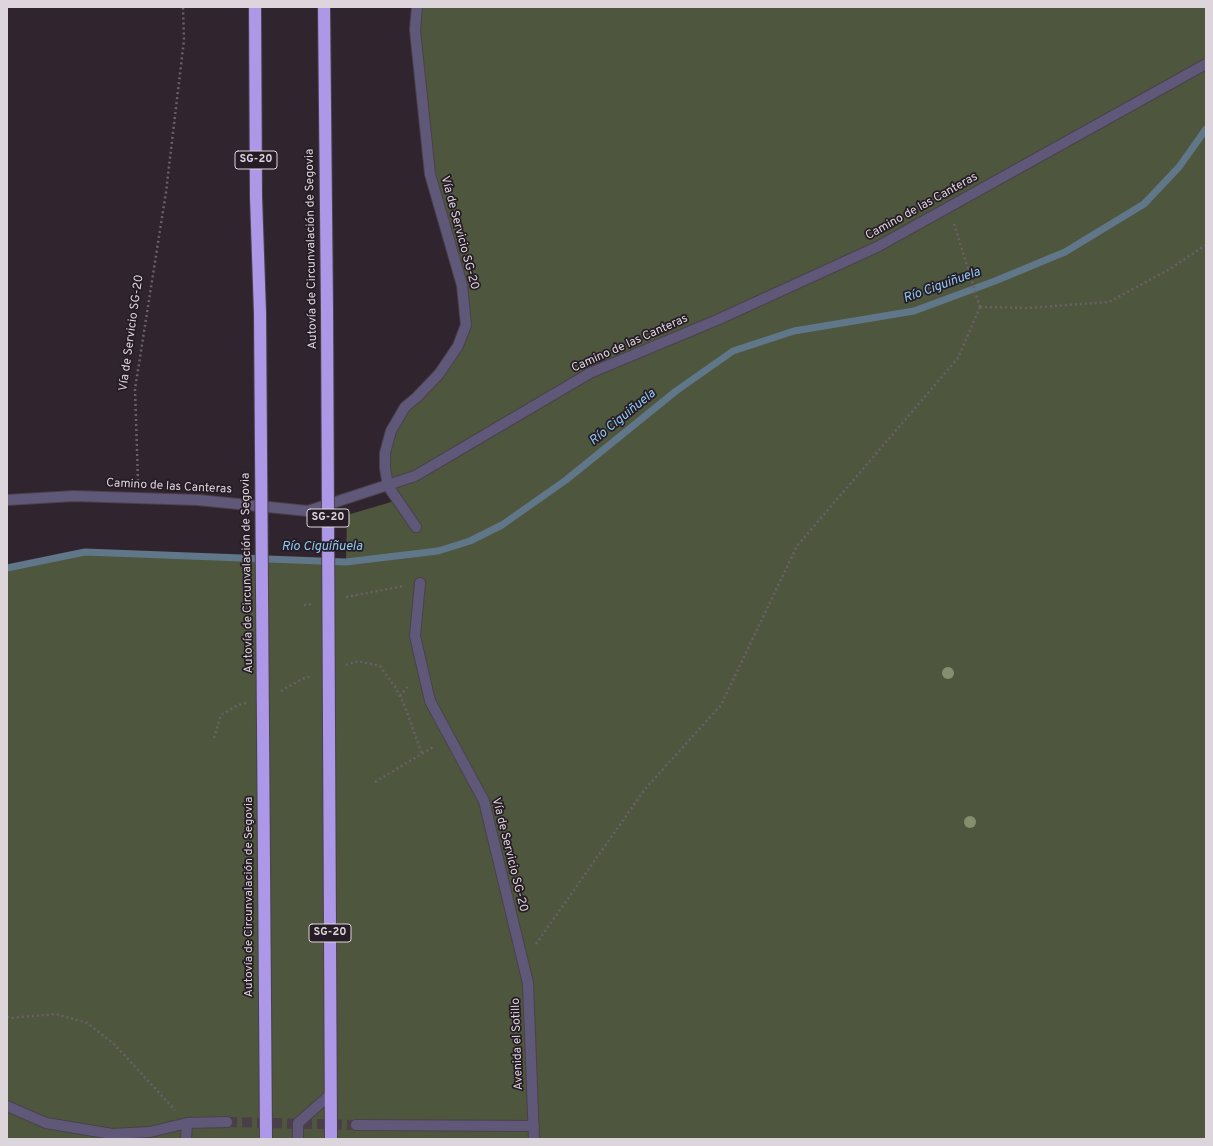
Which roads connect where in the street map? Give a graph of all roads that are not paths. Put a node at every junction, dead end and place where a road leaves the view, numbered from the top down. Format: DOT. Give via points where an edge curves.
graph roads {
  1 [pos="255,7"];
  2 [pos="324,7"];
  3 [pos="417,7"];
  4 [pos="1206,64"];
  5 [pos="388,486"];
  6 [pos="7,500"];
  7 [pos="416,527"];
  8 [pos="420,583"];
  9 [pos="523,962"];
  10 [pos="331,1094"];
  11 [pos="7,1106"];
  12 [pos="227,1122"];
  13 [pos="187,1123"];
  14 [pos="356,1125"];
  15 [pos="534,1126"];
  16 [pos="186,1139"];
  17 [pos="266,1139"];
  18 [pos="298,1139"];
  19 [pos="331,1139"];
  20 [pos="534,1139"];
  1 -- 17 [label="highway, Autovía de Circunvalación de Segovia / SG-20, bridge" via="256,197 260,313"];
  2 -- 10 [label="highway, Autovía de Circunvalación de Segovia / SG-20, bridge"];
  3 -- 5 [label="street, Vía de Servicio SG-20" via="415,30 430,174 462,285 466,326 458,346 439,374 405,407 391,431 384,468"];
  4 -- 5 [label="street, Camino de las Canteras" via="876,247 717,320 590,373 415,476"];
  5 -- 6 [label="street, Camino de las Canteras" via="308,511 198,500 74,496"];
  5 -- 7 [label="street, Vía de Servicio SG-20"];
  8 -- 9 [label="street, Vía de Servicio SG-20" via="415,636 430,700 484,801"];
  9 -- 15 [label="street, Avenida el Sotillo" via="528,983"];
  10 -- 18 [label="street" via="298,1123"];
  10 -- 19 [label="highway, Autovía de Circunvalación de Segovia / SG-20"];
  11 -- 13 [label="street" via="46,1123 112,1134 150,1132"];
  12 -- 13 [label="street"];
  13 -- 16 [label="street"];
  14 -- 15 [label="street"];
  15 -- 20 [label="street, Avenida el Sotillo"];
}
